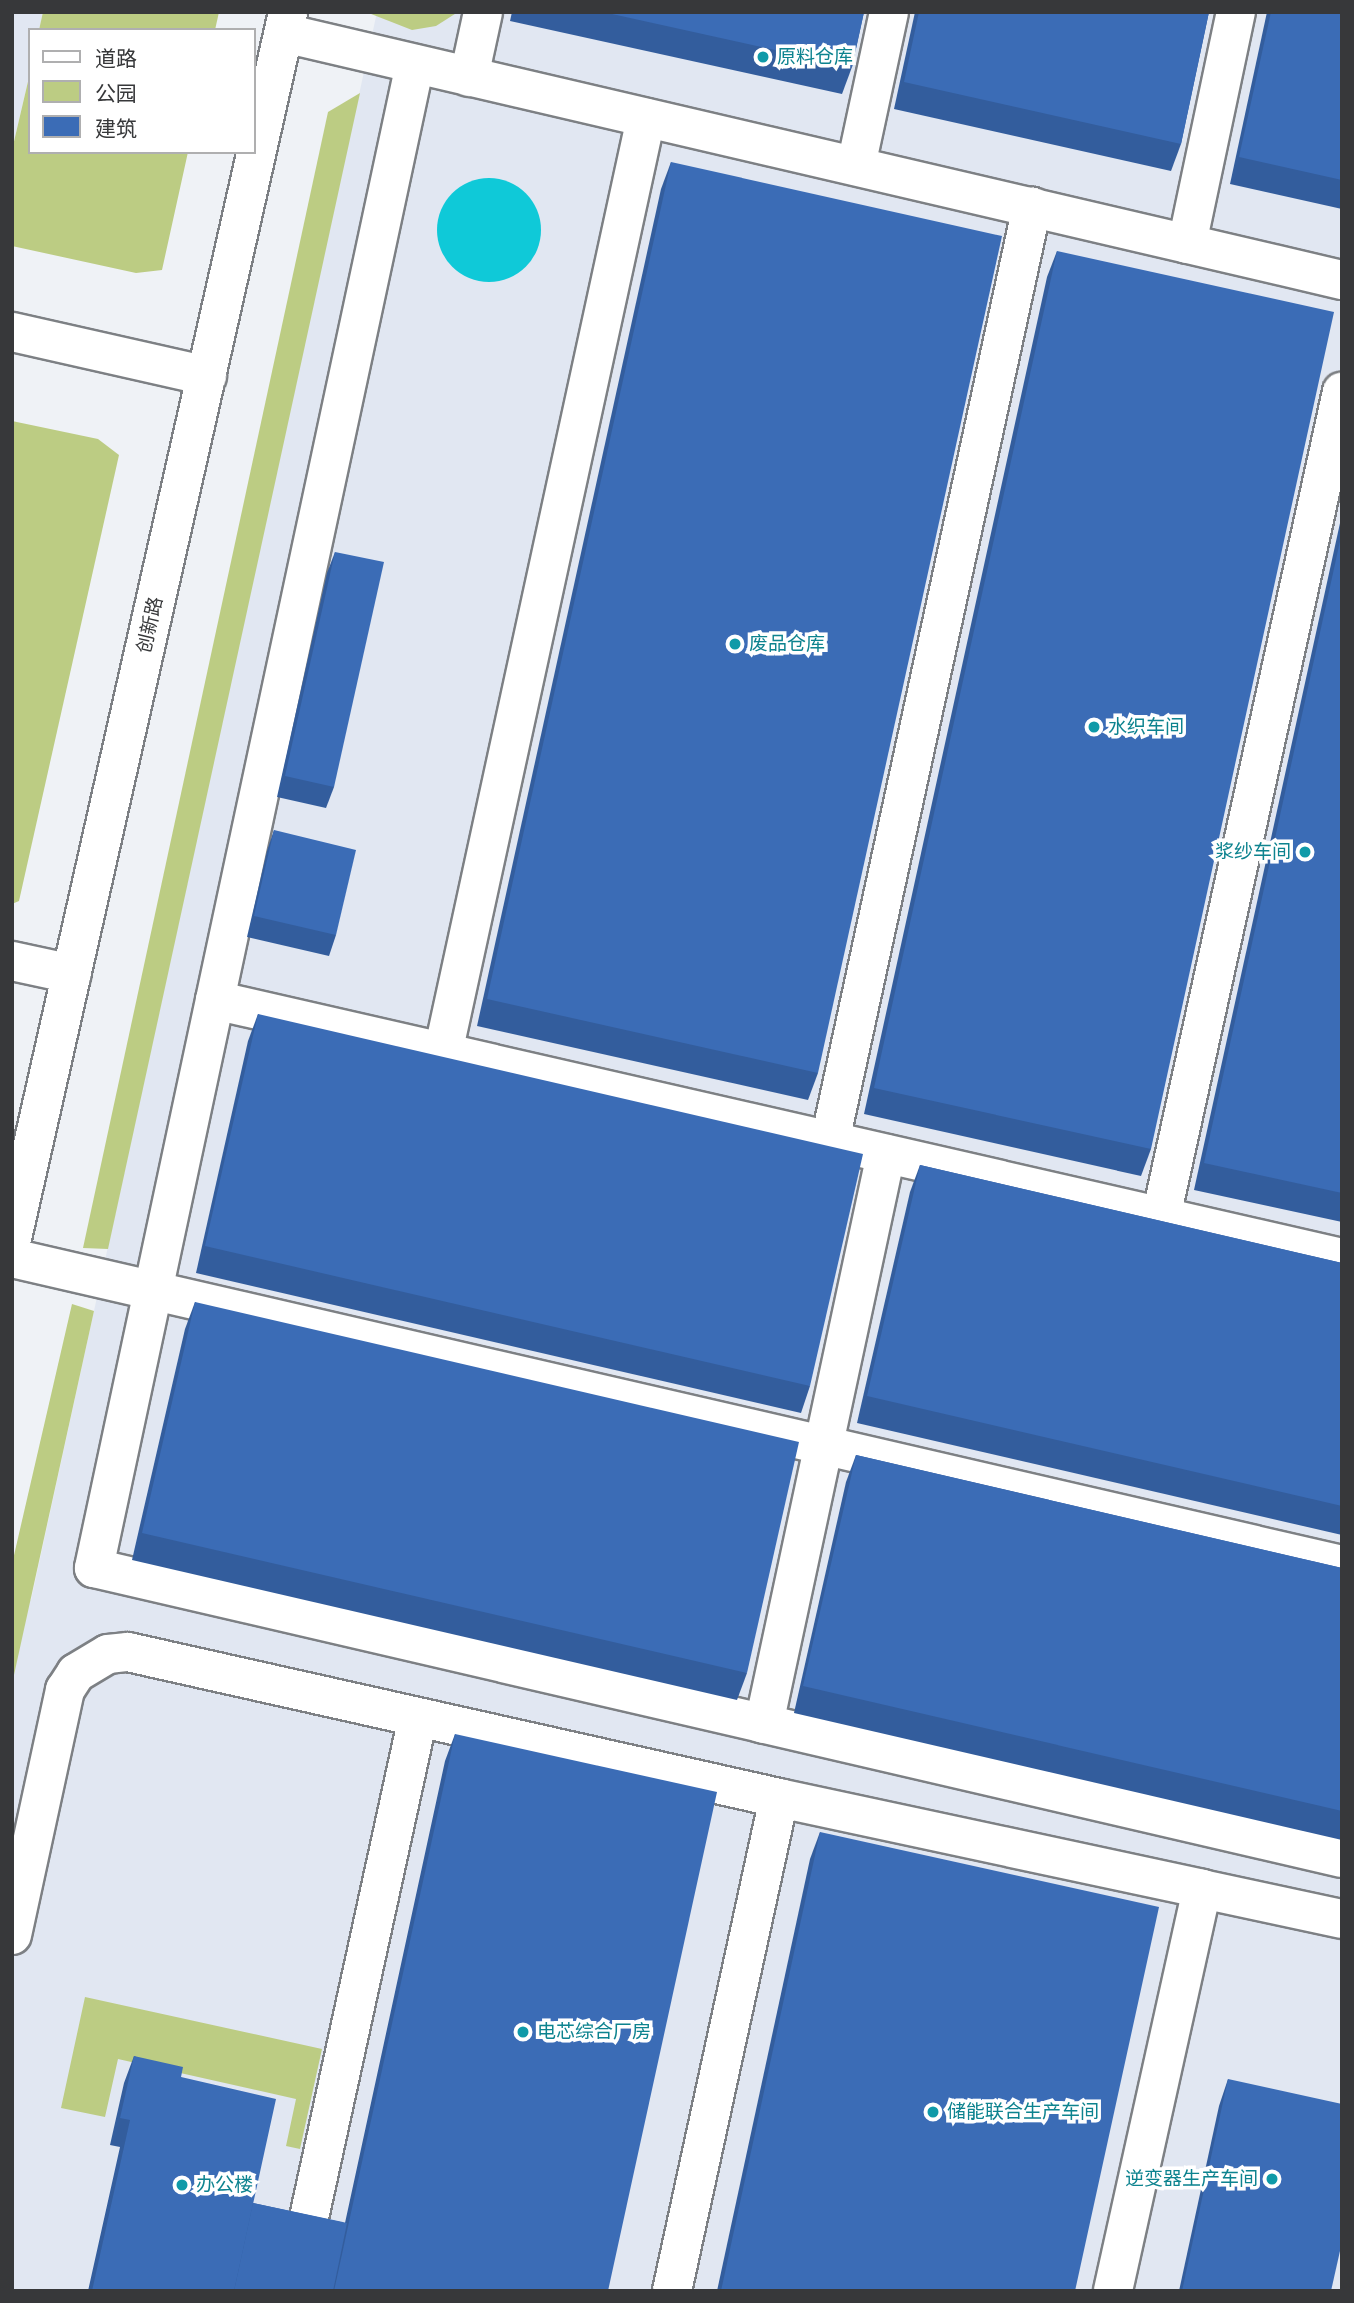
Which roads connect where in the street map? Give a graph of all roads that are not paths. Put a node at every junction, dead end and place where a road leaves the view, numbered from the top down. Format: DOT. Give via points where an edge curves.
graph roads {
  1 [pos="483,12"];
  2 [pos="889,12"];
  3 [pos="1237,12"];
  4 [pos="286,23"];
  5 [pos="415,64"];
  6 [pos="469,77"];
  7 [pos="646,118"];
  8 [pos="856,166"];
  9 [pos="1032,207"];
  10 [pos="1187,244"];
  11 [pos="1342,280"];
  12 [pos="12,332"];
  13 [pos="207,376"];
  14 [pos="1342,392"];
  15 [pos="12,961"];
  16 [pos="72,974"];
  17 [pos="215,1000"];
  18 [pos="443,1053"];
  19 [pos="830,1141"];
  20 [pos="886,1154"];
  21 [pos="1161,1217"];
  22 [pos="12,1238"];
  23 [pos="12,1258"];
  24 [pos="1342,1258"];
  25 [pos="153,1291"];
  26 [pos="824,1446"];
  27 [pos="1342,1565"];
  28 [pos="418,1717"];
  29 [pos="764,1724"];
  30 [pos="779,1798"];
  31 [pos="1342,1858"];
  32 [pos="1202,1889"];
  33 [pos="1342,1919"];
  34 [pos="12,1936"];
  35 [pos="293,2291"];
  36 [pos="672,2291"];
  37 [pos="1113,2291"];
  1 -- 6 [label="main road"];
  2 -- 8 [label="main road"];
  3 -- 10 [label="main road"];
  4 -- 5 [label="main road"];
  4 -- 13 [label="main road, 创新路"];
  5 -- 6 [label="main road"];
  5 -- 17 [label="main road"];
  6 -- 7 [label="main road"];
  7 -- 8 [label="main road"];
  7 -- 18 [label="main road"];
  8 -- 9 [label="main road"];
  9 -- 10 [label="main road"];
  9 -- 19 [label="main road"];
  10 -- 11 [label="main road"];
  12 -- 13 [label="main road"];
  13 -- 16 [label="main road, 创新路"];
  14 -- 21 [label="main road"];
  15 -- 16 [label="main road"];
  16 -- 22 [label="main road, 创新路"];
  17 -- 18 [label="main road"];
  17 -- 25 [label="main road"];
  18 -- 19 [label="main road"];
  19 -- 20 [label="main road"];
  20 -- 21 [label="main road"];
  20 -- 26 [label="main road"];
  21 -- 24 [label="main road"];
  23 -- 25 [label="main road"];
  25 -- 26 [label="main road"];
  25 -- 29 [label="main road" via="94,1568"];
  26 -- 27 [label="main road"];
  26 -- 29 [label="main road"];
  28 -- 30 [label="main road"];
  28 -- 34 [label="main road" via="128,1652 91,1662 65,1690"];
  28 -- 35 [label="main road"];
  29 -- 31 [label="main road"];
  30 -- 32 [label="main road"];
  30 -- 36 [label="main road"];
  32 -- 33 [label="main road"];
  32 -- 37 [label="main road"];
}
